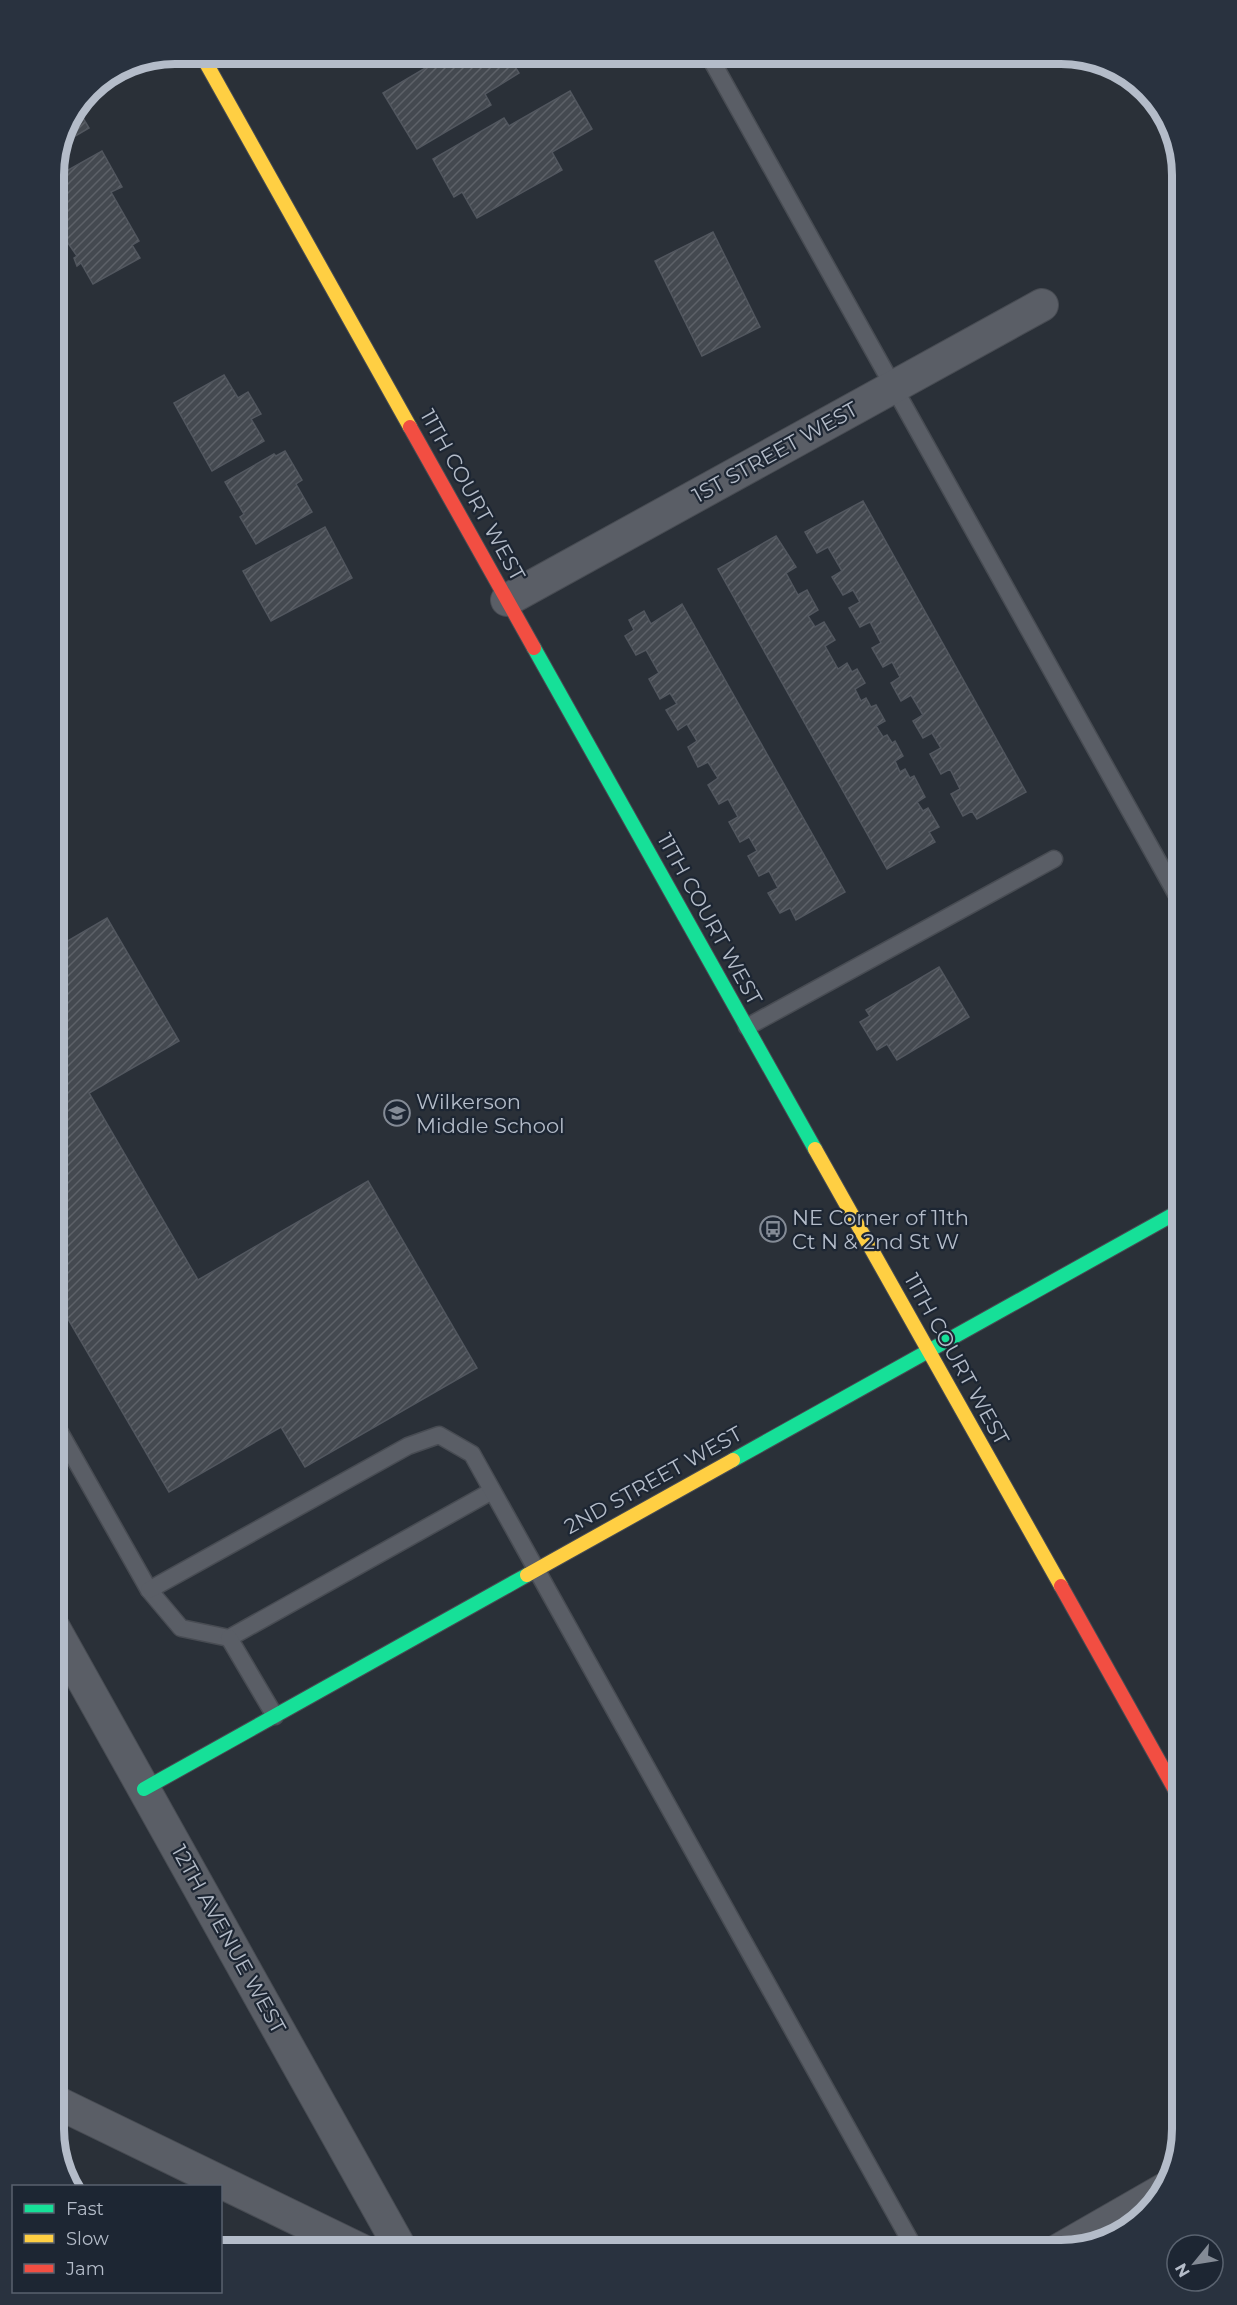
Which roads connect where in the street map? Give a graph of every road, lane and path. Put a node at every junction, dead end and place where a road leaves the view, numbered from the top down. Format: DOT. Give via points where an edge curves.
graph roads {
  1 [pos="207,65"];
  2 [pos="714,65"];
  3 [pos="1042,305"];
  4 [pos="894,387"];
  5 [pos="507,600"];
  6 [pos="1054,860"];
  7 [pos="1172,886"];
  8 [pos="747,1027"];
  9 [pos="1172,1215"];
  10 [pos="928,1351"];
  11 [pos="64,1441"];
  12 [pos="492,1491"];
  13 [pos="536,1570"];
  14 [pos="148,1590"];
  15 [pos="229,1638"];
  16 [pos="64,1646"];
  17 [pos="275,1716"];
  18 [pos="1172,1784"];
  19 [pos="144,1789"];
  20 [pos="64,2106"];
  21 [pos="1148,2199"];
  22 [pos="1079,2239"];
  23 [pos="340,2240"];
  24 [pos="396,2240"];
  25 [pos="910,2240"];
  1 -- 5 [label="street, 11TH COURT WEST"];
  2 -- 4 [label="lane"];
  3 -- 4 [label="street, 1ST STREET WEST"];
  4 -- 5 [label="street, 1ST STREET WEST"];
  4 -- 7 [label="lane"];
  5 -- 8 [label="street, 11TH COURT WEST"];
  6 -- 8 [label="lane"];
  8 -- 10 [label="street, 11TH COURT WEST"];
  9 -- 10 [label="street, 2ND STREET WEST"];
  10 -- 13 [label="street, 2ND STREET WEST"];
  10 -- 18 [label="street, 11TH COURT WEST"];
  11 -- 14 [label="lane"];
  12 -- 13 [label="lane"];
  12 -- 14 [label="lane" via="472,1454 438,1436 408,1446"];
  12 -- 15 [label="lane"];
  13 -- 17 [label="street, 2ND STREET WEST"];
  13 -- 25 [label="lane"];
  14 -- 15 [label="lane" via="181,1628"];
  15 -- 17 [label="lane"];
  16 -- 19 [label="street, 12TH AVENUE WEST"];
  17 -- 19 [label="street, 2ND STREET WEST"];
  19 -- 24 [label="street, 12TH AVENUE WEST"];
  20 -- 23 [label="street"];
  21 -- 22 [label="street"];
}
